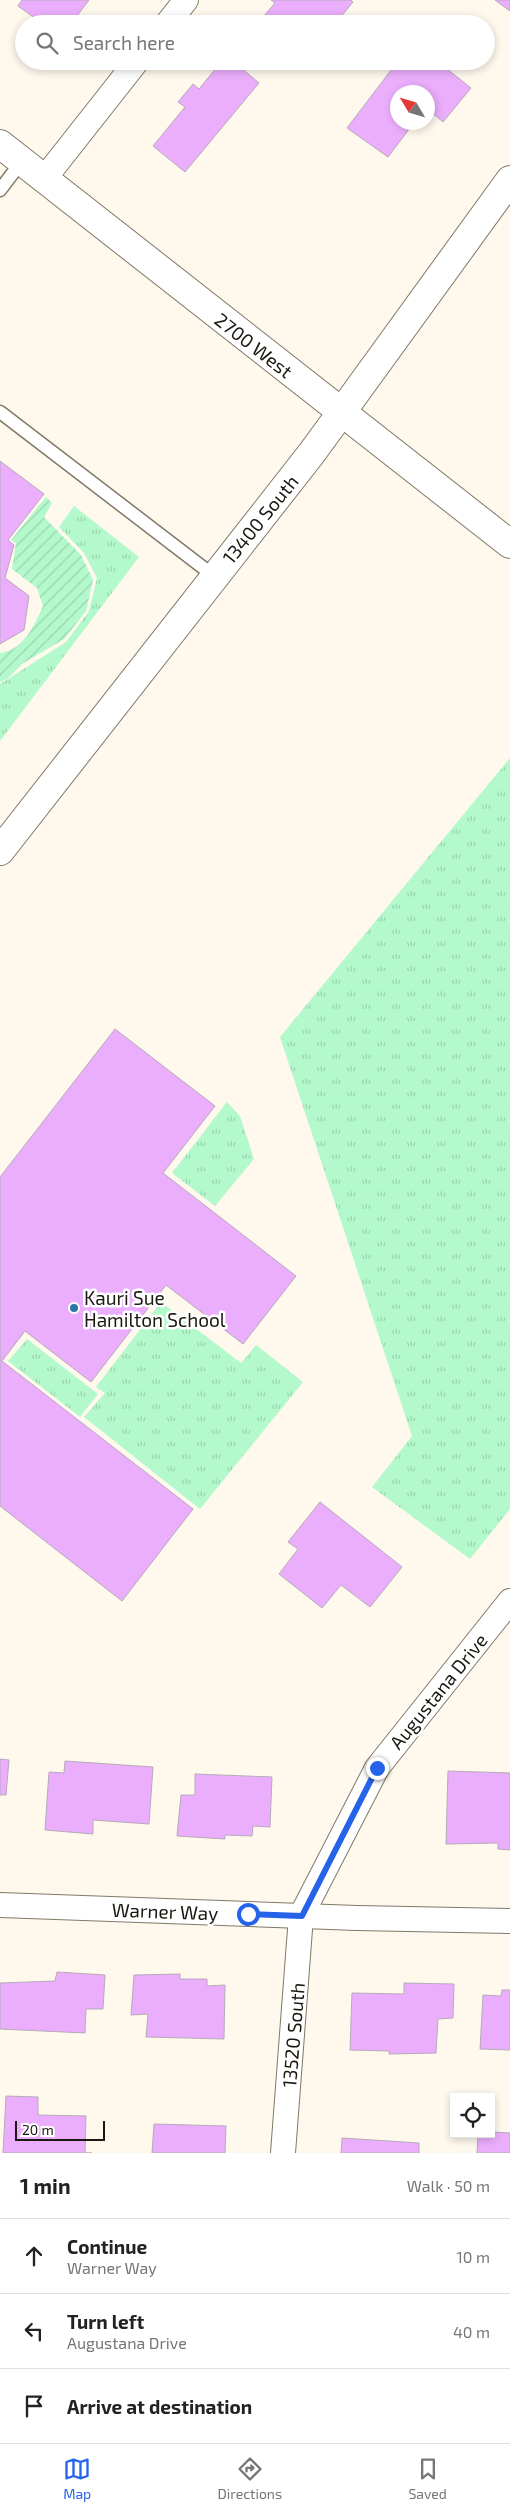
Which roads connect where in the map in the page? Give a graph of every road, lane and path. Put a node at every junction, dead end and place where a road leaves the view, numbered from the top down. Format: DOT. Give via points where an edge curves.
graph roads {
  1 [pos="186,0"];
  2 [pos="174,15"];
  3 [pos="130,70"];
  4 [pos="0,144"];
  5 [pos="22,161"];
  6 [pos="44,178"];
  7 [pos="510,180"];
  8 [pos="0,190"];
  9 [pos="0,412"];
  10 [pos="341,413"];
  11 [pos="510,544"];
  12 [pos="214,576"];
  13 [pos="1,846"];
  14 [pos="510,1601"];
  15 [pos="0,1905"];
  16 [pos="302,1916"];
  17 [pos="510,1920"];
  18 [pos="283,2153"];
  1 -- 2 [label="street"];
  3 -- 6 [label="street"];
  4 -- 5 [label="main road, 2700 West"];
  5 -- 6 [label="main road, 2700 West"];
  5 -- 8 [label="lane"];
  6 -- 10 [label="main road, 2700 West"];
  7 -- 10 [label="main road, 13400 South"];
  9 -- 12 [label="lane"];
  10 -- 11 [label="main road, 2700 West"];
  10 -- 12 [label="main road, 13400 South"];
  12 -- 13 [label="main road, 13400 South"];
  14 -- 16 [label="street, Augustana Drive" via="377,1768"];
  15 -- 16 [label="street, Warner Way"];
  16 -- 17 [label="street, Warner Way"];
  16 -- 18 [label="street, 13520 South"];
}
